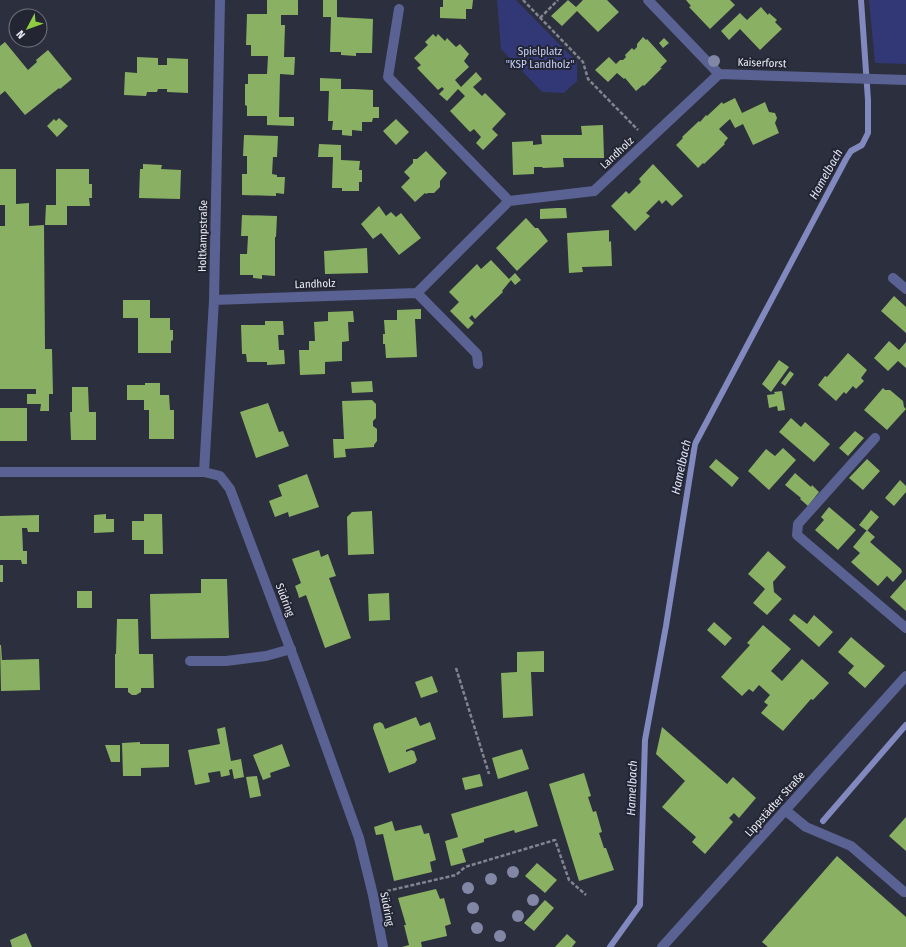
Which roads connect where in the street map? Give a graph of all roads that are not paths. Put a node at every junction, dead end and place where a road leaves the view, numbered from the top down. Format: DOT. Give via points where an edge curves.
graph roads {
  1 [pos="220,0"];
  2 [pos="648,0"];
  3 [pos="400,10"];
  4 [pos="718,74"];
  5 [pos="906,80"];
  6 [pos="509,201"];
  7 [pos="893,278"];
  8 [pos="906,289"];
  9 [pos="417,293"];
  10 [pos="214,300"];
  11 [pos="478,364"];
  12 [pos="875,438"];
  13 [pos="0,472"];
  14 [pos="204,472"];
  15 [pos="906,628"];
  16 [pos="291,650"];
  17 [pos="190,661"];
  18 [pos="906,676"];
  19 [pos="785,810"];
  20 [pos="906,892"];
  21 [pos="383,947"];
  22 [pos="662,947"];
  1 -- 10 [label="street, Holtkampstraße"];
  2 -- 4 [label="street"];
  3 -- 6 [label="street" via="388,77"];
  4 -- 5 [label="street, Kaiserforst"];
  4 -- 6 [label="street, Landholz" via="594,191"];
  6 -- 9 [label="street"];
  7 -- 8 [label="street"];
  9 -- 10 [label="street, Landholz"];
  9 -- 11 [label="street" via="477,354"];
  10 -- 14 [label="street, Holtkampstraße"];
  12 -- 15 [label="street" via="798,524 797,535"];
  13 -- 14 [label="street, Südring"];
  14 -- 16 [label="street, Südring" via="220,476 230,489"];
  16 -- 17 [label="street" via="226,661"];
  16 -- 21 [label="street, Südring" via="360,838"];
  18 -- 19 [label="street, Lippstädter Straße"];
  19 -- 20 [label="street" via="806,827 851,846"];
  19 -- 22 [label="street, Lippstädter Straße"];
}
